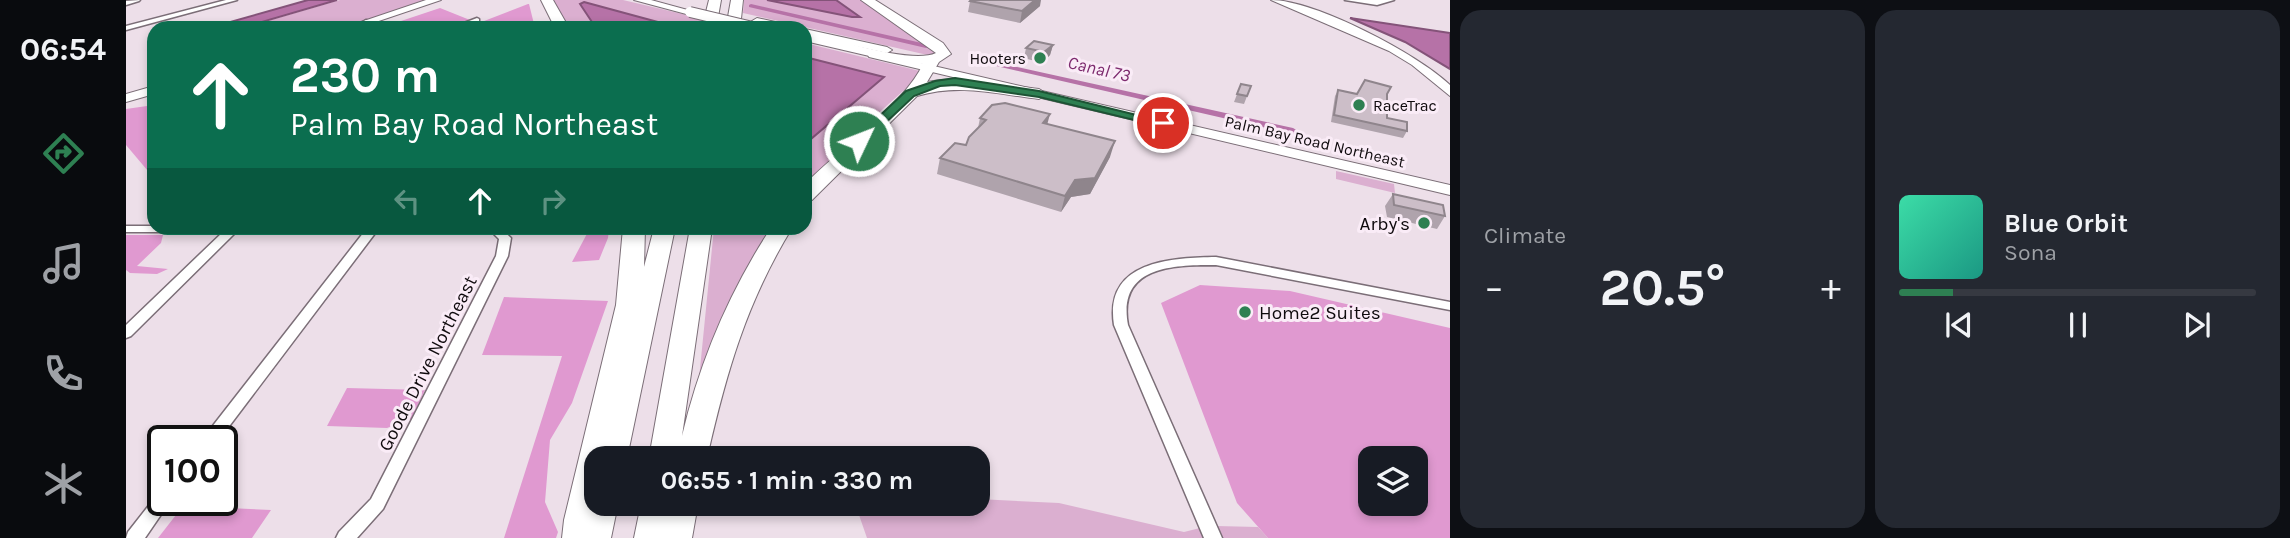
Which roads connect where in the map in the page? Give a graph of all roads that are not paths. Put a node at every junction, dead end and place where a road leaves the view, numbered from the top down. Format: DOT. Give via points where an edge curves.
graph roads {
  1 [pos="137,0"];
  2 [pos="234,0"];
  3 [pos="436,0"];
  4 [pos="447,0"];
  5 [pos="547,0"];
  6 [pos="639,0"];
  7 [pos="668,0"];
  8 [pos="715,0"];
  9 [pos="737,0"];
  10 [pos="867,0"];
  11 [pos="1276,0"];
  12 [pos="1348,0"];
  13 [pos="1391,0"];
  14 [pos="126,3"];
  15 [pos="691,9"];
  16 [pos="153,21"];
  17 [pos="382,21"];
  18 [pos="383,21"];
  19 [pos="558,21"];
  20 [pos="710,21"];
  21 [pos="734,21"];
  22 [pos="740,21"];
  23 [pos="147,23"];
  24 [pos="126,28"];
  25 [pos="812,34"];
  26 [pos="812,39"];
  27 [pos="932,65"];
  28 [pos="1450,92"];
  29 [pos="910,93"];
  30 [pos="1039,94"];
  31 [pos="147,95"];
  32 [pos="126,101"];
  33 [pos="1450,179"];
  34 [pos="812,189"];
  35 [pos="1450,190"];
  36 [pos="126,229"];
  37 [pos="147,229"];
  38 [pos="227,235"];
  39 [pos="367,235"];
  40 [pos="502,235"];
  41 [pos="634,235"];
  42 [pos="662,235"];
  43 [pos="700,235"];
  44 [pos="776,235"];
  45 [pos="1450,306"];
  46 [pos="126,333"];
  47 [pos="221,425"];
  48 [pos="615,446"];
  49 [pos="666,446"];
  50 [pos="694,446"];
  51 [pos="151,516"];
  52 [pos="599,516"];
  53 [pos="655,516"];
  54 [pos="680,516"];
  55 [pos="134,538"];
  56 [pos="345,538"];
  57 [pos="579,538"];
  58 [pos="594,538"];
  59 [pos="651,538"];
  60 [pos="675,538"];
  61 [pos="1213,538"];
  1 -- 14 [label="street"];
  2 -- 16 [label="street"];
  3 -- 17 [label="main road"];
  4 -- 18 [label="main road"];
  5 -- 19 [label="highway"];
  6 -- 15 [label="main road"];
  7 -- 15 [label="main road"];
  8 -- 20 [label="highway"];
  9 -- 21 [label="highway"];
  10 -- 27 [label="highway" via="943,50"];
  11 -- 28 [label="main road" via="1380,43"];
  12 -- 13 [label="street" via="1377,4"];
  15 -- 22 [label="main road, bridge"];
  23 -- 24 [label="street"];
  25 -- 27 [label="main road, Palm Bay Road Northeast"];
  26 -- 27 [label="highway"];
  27 -- 29 [label="highway"];
  27 -- 30 [label="main road, Palm Bay Road Northeast"];
  27 -- 33 [label="main road, Palm Bay Road Northeast"];
  29 -- 30 [label="highway" via="955,81"];
  29 -- 34 [label="highway"];
  30 -- 35 [label="main road, Palm Bay Road Northeast"];
  31 -- 32 [label="main road"];
  36 -- 37 [label="street"];
  38 -- 46 [label="street"];
  39 -- 47 [label="street"];
  40 -- 56 [label="street, Goode Drive Northeast" via="502,256 377,504"];
  41 -- 57 [label="highway" via="628,306 579,520"];
  42 -- 48 [label="highway"];
  43 -- 49 [label="highway"];
  44 -- 50 [label="highway" via="738,303 703,405"];
  45 -- 61 [label="street" via="1216,261 1156,266 1125,288 1119,304 1121,326"];
  51 -- 55 [label="street"];
  52 -- 58 [label="highway"];
  53 -- 59 [label="highway"];
  54 -- 60 [label="highway"];
}
